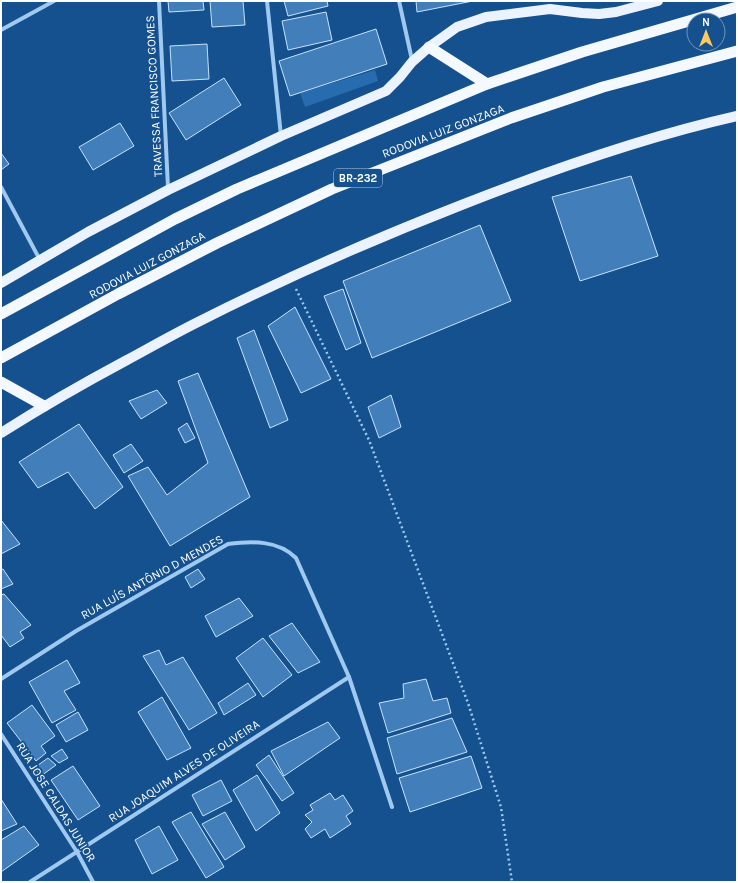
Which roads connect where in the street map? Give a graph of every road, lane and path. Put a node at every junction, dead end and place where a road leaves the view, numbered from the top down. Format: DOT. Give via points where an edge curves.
graph roads {
  1 [pos="54,1"];
  2 [pos="159,1"];
  3 [pos="267,1"];
  4 [pos="399,1"];
  5 [pos="658,1"];
  6 [pos="549,5"];
  7 [pos="737,7"];
  8 [pos="1,30"];
  9 [pos="429,47"];
  10 [pos="737,51"];
  11 [pos="412,62"];
  12 [pos="487,84"];
  13 [pos="737,116"];
  14 [pos="281,136"];
  15 [pos="1,187"];
  16 [pos="168,190"];
  17 [pos="40,260"];
  18 [pos="290,278"];
  19 [pos="1,283"];
  20 [pos="1,314"];
  21 [pos="1,358"];
  22 [pos="1,382"];
  23 [pos="44,406"];
  24 [pos="1,433"];
  25 [pos="349,677"];
  26 [pos="1,679"];
  27 [pos="1,734"];
  28 [pos="392,807"];
  29 [pos="77,852"];
  30 [pos="30,882"];
  31 [pos="93,882"];
  32 [pos="512,882"];
  1 -- 8 [label="street"];
  2 -- 16 [label="street, TRAVESSA FRANCISCO GOMES"];
  3 -- 14 [label="street"];
  4 -- 11 [label="street"];
  5 -- 6 [label="main road" via="599,14 582,13"];
  6 -- 9 [label="main road" via="486,17 457,27"];
  7 -- 12 [label="highway, RODOVIA LUIZ GONZAGA" via="582,52"];
  9 -- 11 [label="main road"];
  9 -- 12 [label="highway"];
  10 -- 21 [label="highway, RODOVIA LUIZ GONZAGA / BR-232" via="603,87 511,118 332,189 210,246"];
  11 -- 14 [label="main road" via="386,90"];
  12 -- 20 [label="highway, RODOVIA LUIZ GONZAGA" via="237,189 175,219"];
  13 -- 18 [label="main road" via="626,146 504,188 414,223"];
  14 -- 16 [label="main road"];
  15 -- 17 [label="street"];
  16 -- 17 [label="main road"];
  17 -- 19 [label="main road"];
  18 -- 23 [label="main road" via="198,322"];
  18 -- 32 [label="path" via="369,440 468,703 501,807"];
  22 -- 23 [label="highway"];
  23 -- 24 [label="main road"];
  25 -- 26 [label="street, RUA LUÍS ANTÔNIO D MENDES" via="296,558 290,552 269,543 243,542 228,544 210,554 76,631"];
  25 -- 28 [label="street, RUA LUÍS ANTÔNIO D MENDES"];
  25 -- 29 [label="street, RUA JOAQUIM ALVES DE OLIVEIRA"];
  27 -- 29 [label="street, RUA JOSE CALDAS JUNIOR"];
  29 -- 30 [label="street, RUA JOAQUIM ALVES DE OLIVEIRA"];
  29 -- 31 [label="street, RUA JOSE CALDAS JUNIOR"];
}
